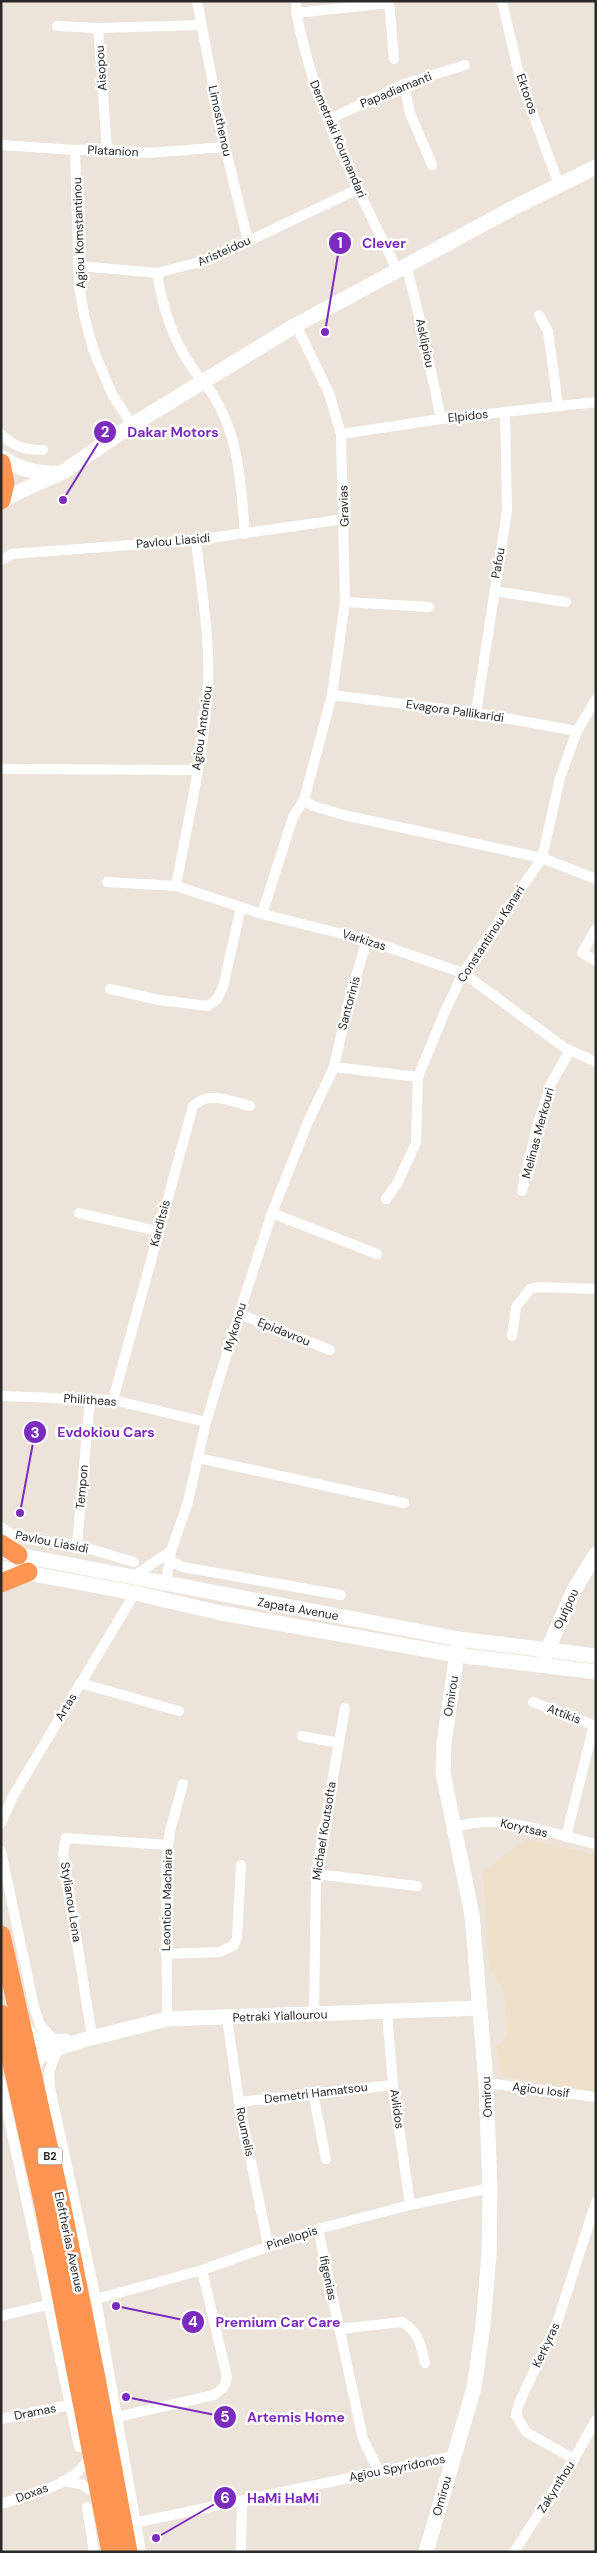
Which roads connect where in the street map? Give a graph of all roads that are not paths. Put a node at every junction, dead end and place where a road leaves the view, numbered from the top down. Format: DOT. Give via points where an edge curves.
graph roads {
  1 [pos="197,1"];
  2 [pos="296,1"];
  3 [pos="502,1"];
  4 [pos="389,2"];
  5 [pos="296,13"];
  6 [pos="201,25"];
  7 [pos="57,26"];
  8 [pos="98,28"];
  9 [pos="394,59"];
  10 [pos="465,65"];
  11 [pos="404,84"];
  12 [pos="328,120"];
  13 [pos="1,145"];
  14 [pos="225,147"];
  15 [pos="106,149"];
  16 [pos="75,150"];
  17 [pos="432,165"];
  18 [pos="596,167"];
  19 [pos="559,185"];
  20 [pos="358,189"];
  21 [pos="248,241"];
  22 [pos="80,266"];
  23 [pos="402,270"];
  24 [pos="157,273"];
  25 [pos="539,315"];
  26 [pos="296,325"];
  27 [pos="202,381"];
  28 [pos="596,402"];
  29 [pos="558,406"];
  30 [pos="505,412"];
  31 [pos="441,419"];
  32 [pos="132,425"];
  33 [pos="1,434"];
  34 [pos="341,434"];
  35 [pos="43,450"];
  36 [pos="1,457"];
  37 [pos="1,463"];
  38 [pos="63,472"];
  39 [pos="1,501"];
  40 [pos="345,519"];
  41 [pos="246,534"];
  42 [pos="196,540"];
  43 [pos="1,560"];
  44 [pos="494,591"];
  45 [pos="345,602"];
  46 [pos="566,602"];
  47 [pos="429,607"];
  48 [pos="332,695"];
  49 [pos="596,698"];
  50 [pos="476,713"];
  51 [pos="577,731"];
  52 [pos="1,769"];
  53 [pos="196,770"];
  54 [pos="304,800"];
  55 [pos="542,858"];
  56 [pos="596,879"];
  57 [pos="108,882"];
  58 [pos="176,886"];
  59 [pos="241,907"];
  60 [pos="262,914"];
  61 [pos="596,929"];
  62 [pos="367,940"];
  63 [pos="596,961"];
  64 [pos="463,973"];
  65 [pos="110,989"];
  66 [pos="570,1050"];
  67 [pos="596,1062"];
  68 [pos="334,1067"];
  69 [pos="418,1077"];
  70 [pos="250,1106"];
  71 [pos="522,1192"];
  72 [pos="386,1199"];
  73 [pos="79,1213"];
  74 [pos="272,1213"];
  75 [pos="158,1231"];
  76 [pos="377,1254"];
  77 [pos="596,1289"];
  78 [pos="239,1314"];
  79 [pos="512,1336"];
  80 [pos="330,1350"];
  81 [pos="1,1396"];
  82 [pos="90,1399"];
  83 [pos="113,1400"];
  84 [pos="206,1422"];
  85 [pos="198,1458"];
  86 [pos="404,1503"];
  87 [pos="1,1527"];
  88 [pos="1,1544"];
  89 [pos="77,1545"];
  90 [pos="10,1553"];
  91 [pos="596,1554"];
  92 [pos="170,1556"];
  93 [pos="1,1568"];
  94 [pos="134,1569"];
  95 [pos="28,1572"];
  96 [pos="1,1582"];
  97 [pos="166,1583"];
  98 [pos="135,1593"];
  99 [pos="341,1595"];
  100 [pos="459,1639"];
  101 [pos="547,1649"];
  102 [pos="457,1655"];
  103 [pos="596,1656"];
  104 [pos="541,1667"];
  105 [pos="596,1672"];
  106 [pos="80,1683"];
  107 [pos="533,1702"];
  108 [pos="344,1708"];
  109 [pos="178,1711"];
  110 [pos="595,1726"];
  111 [pos="302,1736"];
  112 [pos="338,1743"];
  113 [pos="183,1784"];
  114 [pos="1,1823"];
  115 [pos="453,1828"];
  116 [pos="566,1837"];
  117 [pos="596,1844"];
  118 [pos="168,1846"];
  119 [pos="1,1851"];
  120 [pos="241,1865"];
  121 [pos="316,1874"];
  122 [pos="417,1886"];
  123 [pos="1,1935"];
  124 [pos="166,1954"];
  125 [pos="479,2008"];
  126 [pos="9,2012"];
  127 [pos="387,2012"];
  128 [pos="314,2015"];
  129 [pos="226,2018"];
  130 [pos="167,2019"];
  131 [pos="88,2038"];
  132 [pos="55,2045"];
  133 [pos="32,2077"];
  134 [pos="1,2082"];
  135 [pos="486,2083"];
  136 [pos="393,2085"];
  137 [pos="313,2094"];
  138 [pos="596,2097"];
  139 [pos="239,2102"];
  140 [pos="4,2105"];
  141 [pos="326,2159"];
  142 [pos="490,2188"];
  143 [pos="596,2202"];
  144 [pos="410,2205"];
  145 [pos="594,2221"];
  146 [pos="318,2229"];
  147 [pos="268,2245"];
  148 [pos="202,2270"];
  149 [pos="96,2299"];
  150 [pos="47,2305"];
  151 [pos="1,2316"];
  152 [pos="339,2329"];
  153 [pos="425,2363"];
  154 [pos="69,2405"];
  155 [pos="117,2417"];
  156 [pos="1,2419"];
  157 [pos="596,2420"];
  158 [pos="85,2448"];
  159 [pos="454,2456"];
  160 [pos="574,2459"];
  161 [pos="378,2470"];
  162 [pos="63,2481"];
  163 [pos="242,2502"];
  164 [pos="94,2503"];
  165 [pos="1,2504"];
  166 [pos="134,2524"];
  167 [pos="94,2552"];
  168 [pos="111,2552"];
  169 [pos="128,2552"];
  170 [pos="141,2552"];
  171 [pos="242,2552"];
  172 [pos="426,2552"];
  173 [pos="514,2552"];
  1 -- 6 [label="street, Limosthenou"];
  2 -- 5 [label="street, Demetraki Koumandari"];
  3 -- 19 [label="street, Ektoros" via="520,79"];
  4 -- 5 [label="street"];
  4 -- 9 [label="street"];
  5 -- 12 [label="street, Demetraki Koumandari" via="309,69"];
  6 -- 8 [label="street, Aisopou"];
  6 -- 14 [label="street, Limosthenou"];
  7 -- 8 [label="street"];
  8 -- 15 [label="street, Aisopou"];
  10 -- 11 [label="street, Papadiamanti"];
  11 -- 12 [label="street, Papadiamanti"];
  11 -- 17 [label="street" via="413,121"];
  12 -- 20 [label="street, Demetraki Koumandari"];
  13 -- 16 [label="street, Platanion"];
  14 -- 15 [label="street, Platanion" via="147,153"];
  14 -- 21 [label="street, Limosthenou"];
  15 -- 16 [label="street, Platanion"];
  16 -- 22 [label="street, Agiou Komstantinou"];
  18 -- 19 [label="main road"];
  19 -- 23 [label="main road"];
  20 -- 21 [label="street, Aristeidou"];
  20 -- 23 [label="street, Demetraki Koumandari"];
  21 -- 24 [label="street, Aristeidou" via="211,259"];
  22 -- 24 [label="street, Aristeidou"];
  22 -- 32 [label="street, Agiou Komstantinou" via="79,286 93,349 112,394"];
  23 -- 26 [label="main road"];
  23 -- 31 [label="street, Asklipiou" via="422,328"];
  24 -- 27 [label="street" via="161,300 176,342"];
  25 -- 29 [label="street" via="548,332"];
  26 -- 27 [label="main road"];
  26 -- 34 [label="street, Gravias" via="330,393"];
  27 -- 32 [label="main road"];
  27 -- 41 [label="street" via="216,400 229,428 239,462"];
  28 -- 29 [label="street, Elpidos"];
  29 -- 30 [label="street, Elpidos"];
  30 -- 31 [label="street, Elpidos"];
  30 -- 44 [label="street, Pafou" via="507,511"];
  31 -- 34 [label="street, Elpidos"];
  32 -- 38 [label="main road"];
  33 -- 35 [label="street" via="19,447"];
  34 -- 40 [label="street, Gravias"];
  36 -- 38 [label="main road" via="37,473"];
  37 -- 39 [label="highway" via="5,483"];
  38 -- 39 [label="main road"];
  40 -- 41 [label="street, Pavlou Liasidi"];
  40 -- 45 [label="street, Gravias"];
  41 -- 42 [label="street, Pavlou Liasidi"];
  42 -- 43 [label="street, Pavlou Liasidi" via="12,554"];
  42 -- 53 [label="street, Agiou Antoniou" via="208,657 206,713"];
  44 -- 46 [label="street"];
  44 -- 50 [label="street, Pafou"];
  45 -- 47 [label="street"];
  45 -- 48 [label="street, Gravias"];
  48 -- 50 [label="street, Evagora Pallikaridi"];
  48 -- 54 [label="street, Gravias"];
  49 -- 51 [label="street, Constantinou Kanari"];
  50 -- 51 [label="street, Evagora Pallikaridi"];
  51 -- 55 [label="street, Constantinou Kanari" via="560,778"];
  52 -- 53 [label="street"];
  53 -- 58 [label="street, Agiou Antoniou"];
  54 -- 55 [label="street" via="344,815"];
  54 -- 60 [label="street, Gravias" via="293,817"];
  55 -- 56 [label="street"];
  55 -- 64 [label="street, Constantinou Kanari"];
  57 -- 58 [label="street, Varkizas"];
  58 -- 59 [label="street, Varkizas"];
  59 -- 60 [label="street, Varkizas"];
  59 -- 65 [label="street" via="223,987 208,1006"];
  60 -- 62 [label="street, Varkizas"];
  61 -- 63 [label="street" via="582,953"];
  62 -- 64 [label="street, Varkizas"];
  62 -- 68 [label="street, Santorinis"];
  64 -- 66 [label="street, Varkizas"];
  64 -- 69 [label="street, Constantinou Kanari"];
  66 -- 67 [label="street, Varkizas"];
  66 -- 71 [label="street, Melinas Merkouri" via="551,1084 537,1126"];
  68 -- 69 [label="street"];
  68 -- 74 [label="street, Mykonou" via="320,1092"];
  69 -- 72 [label="street, Constantinou Kanari" via="416,1143 398,1182"];
  70 -- 75 [label="street, Karditsis" via="208,1096 200,1098 193,1106"];
  73 -- 75 [label="street"];
  74 -- 76 [label="street"];
  74 -- 78 [label="street, Mykonou"];
  75 -- 83 [label="street, Karditsis"];
  77 -- 79 [label="street" via="530,1289 516,1308"];
  78 -- 80 [label="street, Epidavrou"];
  78 -- 84 [label="street, Mykonou"];
  81 -- 82 [label="street, Philitheas"];
  82 -- 83 [label="street, Philitheas"];
  82 -- 89 [label="street, Tempon"];
  83 -- 84 [label="street, Philitheas"];
  84 -- 85 [label="street, Mykonou"];
  85 -- 86 [label="street"];
  85 -- 92 [label="street, Mykonou"];
  87 -- 89 [label="street, Pavlou Liasidi" via="17,1538"];
  88 -- 90 [label="highway"];
  89 -- 94 [label="street, Pavlou Liasidi"];
  90 -- 94 [label="main road, Zapata Avenue"];
  91 -- 101 [label="main road, Ομήρου" via="574,1590"];
  92 -- 94 [label="street"];
  92 -- 97 [label="street, Mykonou"];
  92 -- 99 [label="street" via="183,1567"];
  93 -- 95 [label="main road, Zapata Avenue"];
  94 -- 97 [label="main road, Zapata Avenue"];
  95 -- 96 [label="highway"];
  95 -- 98 [label="main road, Zapata Avenue"];
  97 -- 100 [label="main road, Zapata Avenue"];
  98 -- 102 [label="main road, Zapata Avenue"];
  98 -- 106 [label="street, Artas"];
  100 -- 101 [label="main road, Zapata Avenue"];
  100 -- 102 [label="main road, Omirou"];
  101 -- 103 [label="main road, Zapata Avenue"];
  101 -- 104 [label="main road, Ομήρου"];
  102 -- 104 [label="main road, Zapata Avenue"];
  102 -- 115 [label="main road, Omirou" via="443,1754 444,1782"];
  104 -- 105 [label="main road, Zapata Avenue"];
  106 -- 109 [label="street"];
  106 -- 114 [label="street, Artas" via="13,1796"];
  107 -- 110 [label="street, Attikis"];
  108 -- 112 [label="street, Michael Koutsofta"];
  110 -- 116 [label="street"];
  111 -- 112 [label="street"];
  112 -- 121 [label="street, Michael Koutsofta"];
  113 -- 118 [label="street, Leontiou Machaira"];
  115 -- 116 [label="street, Korytsas" via="474,1821 497,1821"];
  115 -- 125 [label="main road, Omirou" via="471,1904"];
  116 -- 117 [label="street, Korytsas"];
  118 -- 124 [label="street, Leontiou Machaira"];
  118 -- 131 [label="street, Stylianou Lena" via="66,1838 63,1853"];
  119 -- 132 [label="street" via="34,2007 40,2025"];
  120 -- 124 [label="street" via="234,1945 220,1952"];
  121 -- 122 [label="street"];
  121 -- 128 [label="street, Michael Koutsofta"];
  123 -- 126 [label="highway, Eleftherias Avenue / B2"];
  124 -- 130 [label="street, Leontiou Machaira"];
  125 -- 127 [label="main road, Petraki Yiallourou"];
  125 -- 135 [label="main road, Omirou"];
  126 -- 132 [label="main road, Petraki Yiallourou" via="32,2038"];
  126 -- 133 [label="highway, Eleftherias Avenue / B2"];
  126 -- 158 [label="highway, Eleftherias Avenue / B2"];
  127 -- 128 [label="main road, Petraki Yiallourou"];
  127 -- 136 [label="street, Avlidos"];
  128 -- 129 [label="main road, Petraki Yiallourou"];
  129 -- 130 [label="main road, Petraki Yiallourou"];
  129 -- 139 [label="street, Roumelis"];
  130 -- 131 [label="main road, Petraki Yiallourou"];
  131 -- 132 [label="main road, Petraki Yiallourou"];
  132 -- 133 [label="main road" via="37,2059"];
  132 -- 149 [label="street" via="49,2072 50,2088"];
  133 -- 169 [label="highway, Eleftherias Avenue / B2" via="61,2203"];
  134 -- 140 [label="street"];
  135 -- 138 [label="street, Agiou Iosif"];
  135 -- 142 [label="main road, Omirou"];
  136 -- 137 [label="street, Demetri Hamatsou"];
  136 -- 144 [label="street, Avlidos"];
  137 -- 139 [label="street, Demetri Hamatsou"];
  137 -- 141 [label="street"];
  139 -- 147 [label="street, Roumelis"];
  140 -- 150 [label="street"];
  142 -- 144 [label="street, Pinellopis"];
  142 -- 159 [label="main road, Omirou" via="483,2326 474,2388"];
  143 -- 145 [label="street, Kerkyras"];
  144 -- 146 [label="street, Pinellopis"];
  145 -- 160 [label="street, Kerkyras" via="557,2323 518,2403 516,2415 526,2432"];
  146 -- 147 [label="street, Pinellopis"];
  146 -- 152 [label="street, Ifigenias"];
  147 -- 148 [label="street, Pinellopis"];
  148 -- 149 [label="street, Pinellopis"];
  148 -- 155 [label="street" via="227,2377 224,2387 214,2395"];
  149 -- 155 [label="street"];
  150 -- 151 [label="street"];
  150 -- 154 [label="street"];
  152 -- 153 [label="street" via="402,2322 416,2332"];
  152 -- 161 [label="street, Ifigenias" via="364,2444"];
  154 -- 156 [label="street, Dramas"];
  154 -- 158 [label="street"];
  155 -- 166 [label="street"];
  157 -- 160 [label="street, Zakynthou"];
  158 -- 162 [label="street, Doxas" via="80,2472"];
  158 -- 164 [label="highway, Eleftherias Avenue / B2"];
  159 -- 161 [label="street, Agiou Spyridonos"];
  159 -- 172 [label="main road, Omirou"];
  160 -- 173 [label="street, Zakynthou"];
  161 -- 163 [label="street, Agiou Spyridonos"];
  162 -- 164 [label="street, Doxas" via="87,2486"];
  162 -- 165 [label="street, Doxas"];
  163 -- 166 [label="street, Agiou Spyridonos"];
  163 -- 171 [label="street"];
  164 -- 167 [label="street"];
  164 -- 168 [label="highway, Eleftherias Avenue / B2"];
  166 -- 170 [label="street"];
}
